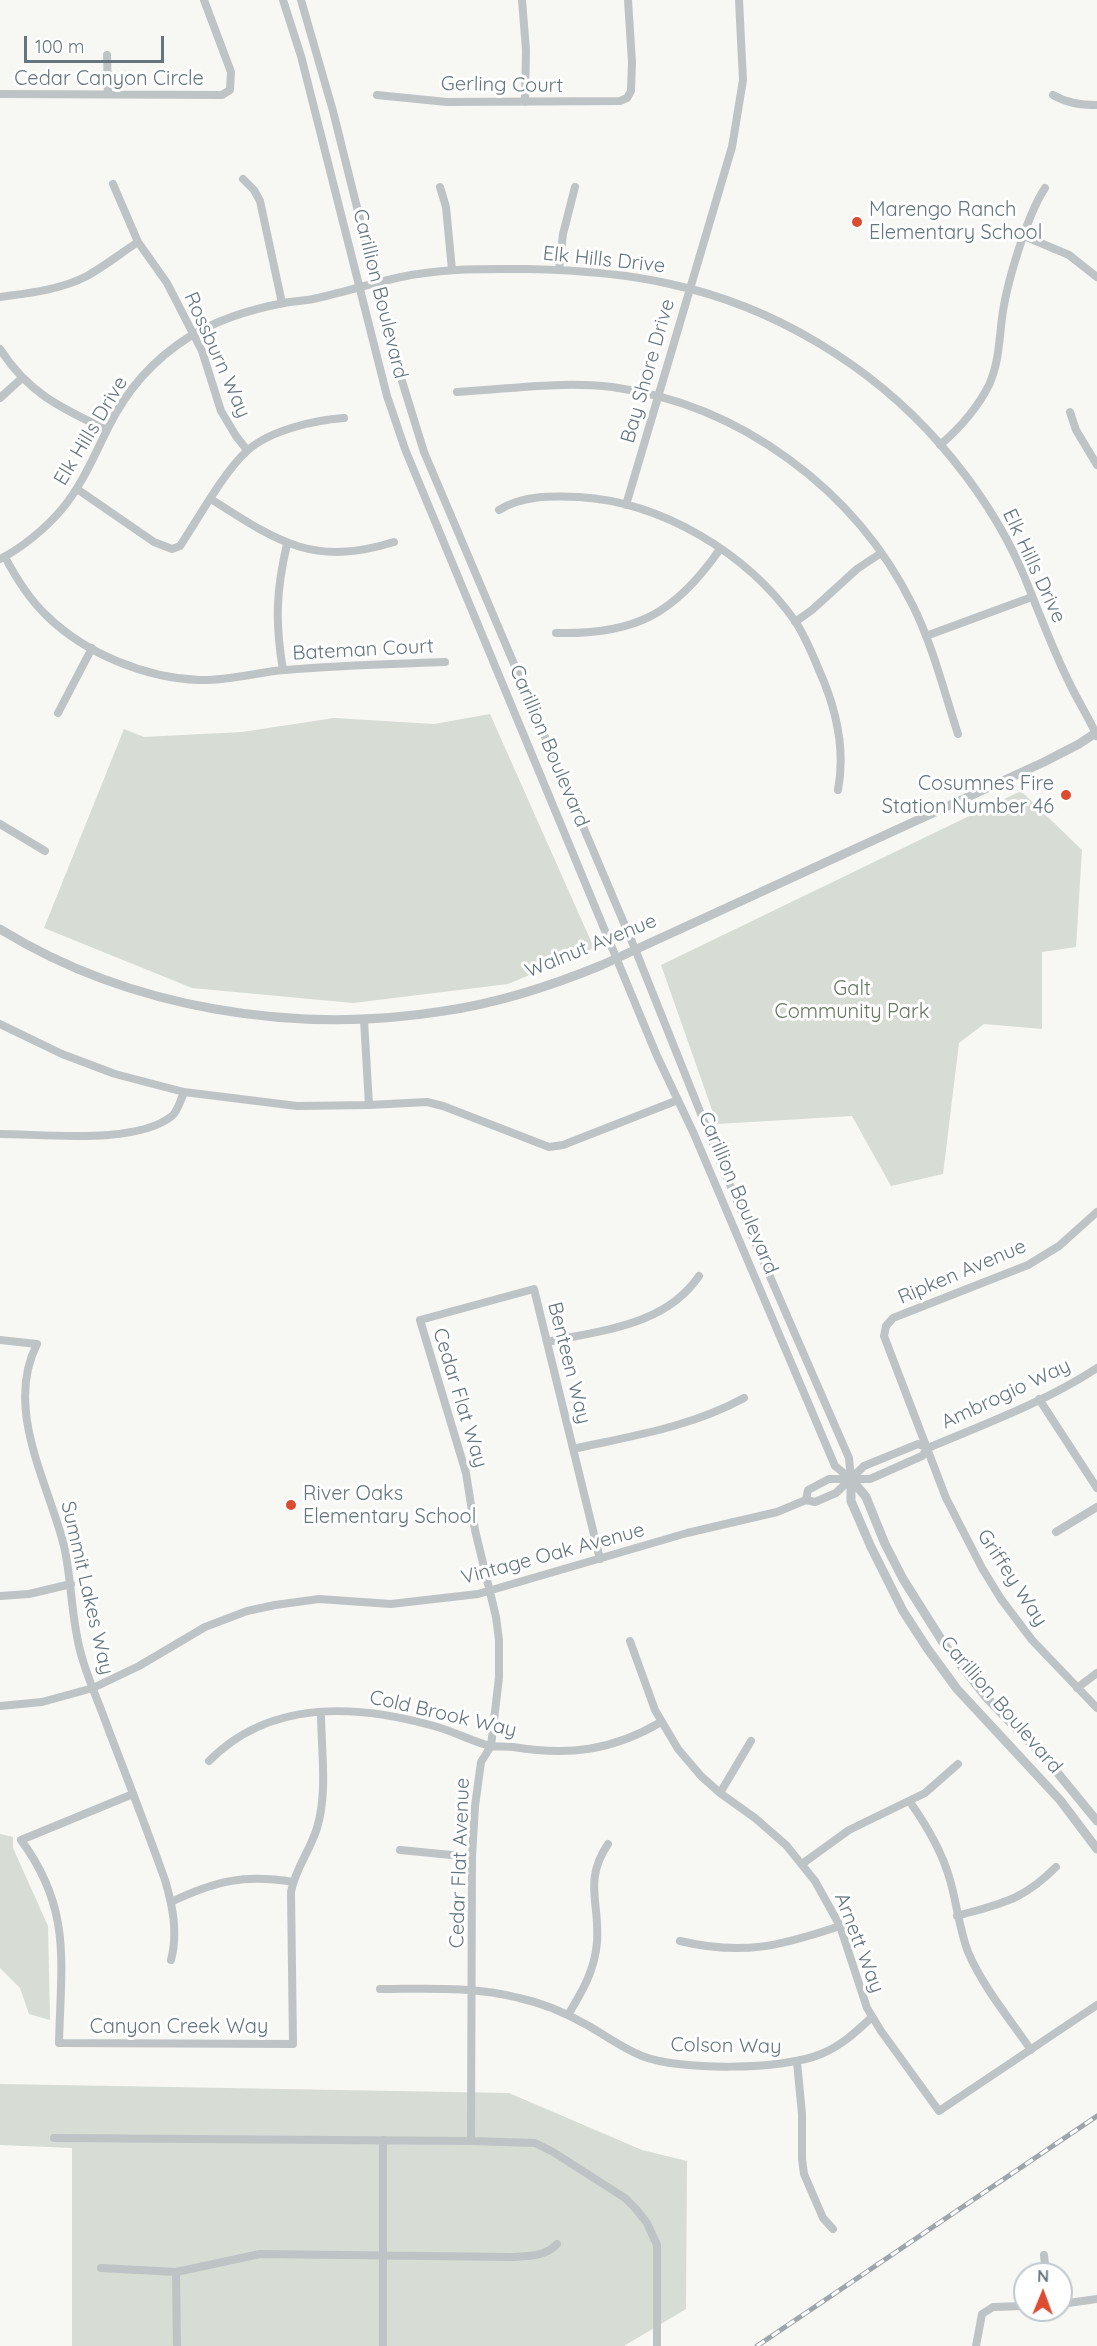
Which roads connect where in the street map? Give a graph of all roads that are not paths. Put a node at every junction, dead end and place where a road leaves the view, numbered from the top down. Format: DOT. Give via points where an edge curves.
graph roads {
  1 [pos="204,0"];
  2 [pos="283,0"];
  3 [pos="301,0"];
  4 [pos="522,0"];
  5 [pos="628,0"];
  6 [pos="739,0"];
  7 [pos="107,55"];
  8 [pos="0,94"];
  9 [pos="108,94"];
  10 [pos="377,95"];
  11 [pos="1053,95"];
  12 [pos="525,102"];
  13 [pos="1097,105"];
  14 [pos="243,179"];
  15 [pos="113,184"];
  16 [pos="440,187"];
  17 [pos="575,187"];
  18 [pos="1045,188"];
  19 [pos="1024,236"];
  20 [pos="138,242"];
  21 [pos="452,270"];
  22 [pos="559,270"];
  23 [pos="1097,277"];
  24 [pos="375,282"];
  25 [pos="359,286"];
  26 [pos="689,289"];
  27 [pos="0,297"];
  28 [pos="282,303"];
  29 [pos="192,335"];
  30 [pos="0,349"];
  31 [pos="21,379"];
  32 [pos="457,392"];
  33 [pos="659,396"];
  34 [pos="0,398"];
  35 [pos="1070,412"];
  36 [pos="344,418"];
  37 [pos="107,430"];
  38 [pos="940,445"];
  39 [pos="248,450"];
  40 [pos="1096,461"];
  41 [pos="77,489"];
  42 [pos="211,499"];
  43 [pos="626,505"];
  44 [pos="499,510"];
  45 [pos="394,542"];
  46 [pos="287,544"];
  47 [pos="720,549"];
  48 [pos="881,553"];
  49 [pos="2,558"];
  50 [pos="1032,597"];
  51 [pos="795,622"];
  52 [pos="556,633"];
  53 [pos="927,636"];
  54 [pos="92,648"];
  55 [pos="445,662"];
  56 [pos="283,670"];
  57 [pos="58,712"];
  58 [pos="958,734"];
  59 [pos="1097,734"];
  60 [pos="838,790"];
  61 [pos="0,824"];
  62 [pos="45,851"];
  63 [pos="0,929"];
  64 [pos="635,949"];
  65 [pos="616,958"];
  66 [pos="364,1020"];
  67 [pos="0,1024"];
  68 [pos="184,1092"];
  69 [pos="678,1100"];
  70 [pos="369,1105"];
  71 [pos="0,1134"];
  72 [pos="1097,1212"];
  73 [pos="699,1276"];
  74 [pos="420,1320"];
  75 [pos="0,1340"];
  76 [pos="547,1342"];
  77 [pos="1097,1368"];
  78 [pos="744,1398"];
  79 [pos="1039,1400"];
  80 [pos="928,1448"];
  81 [pos="573,1449"];
  82 [pos="851,1479"];
  83 [pos="1097,1488"];
  84 [pos="806,1500"];
  85 [pos="1097,1507"];
  86 [pos="1056,1532"];
  87 [pos="600,1559"];
  88 [pos="71,1584"];
  89 [pos="490,1591"];
  90 [pos="0,1596"];
  91 [pos="630,1641"];
  92 [pos="1097,1673"];
  93 [pos="93,1688"];
  94 [pos="1077,1688"];
  95 [pos="0,1706"];
  96 [pos="1097,1708"];
  97 [pos="321,1712"];
  98 [pos="661,1722"];
  99 [pos="752,1742"];
  100 [pos="491,1746"];
  101 [pos="208,1761"];
  102 [pos="958,1764"];
  103 [pos="720,1793"];
  104 [pos="133,1794"];
  105 [pos="910,1802"];
  106 [pos="1097,1821"];
  107 [pos="608,1844"];
  108 [pos="1097,1849"];
  109 [pos="400,1850"];
  110 [pos="472,1857"];
  111 [pos="802,1864"];
  112 [pos="1056,1867"];
  113 [pos="293,1882"];
  114 [pos="171,1902"];
  115 [pos="957,1916"];
  116 [pos="840,1926"];
  117 [pos="680,1941"];
  118 [pos="171,1960"];
  119 [pos="380,1989"];
  120 [pos="472,1989"];
  121 [pos="1097,2005"];
  122 [pos="568,2015"];
  123 [pos="872,2017"];
  124 [pos="1030,2050"];
  125 [pos="797,2062"];
  126 [pos="54,2138"];
  127 [pos="383,2140"];
  128 [pos="471,2140"];
  129 [pos="833,2229"];
  130 [pos="557,2244"];
  131 [pos="383,2255"];
  132 [pos="1044,2255"];
  133 [pos="1045,2262"];
  134 [pos="101,2268"];
  135 [pos="176,2272"];
  136 [pos="1097,2299"];
  137 [pos="1073,2302"];
  138 [pos="1013,2306"];
  139 [pos="177,2346"];
  140 [pos="383,2346"];
  141 [pos="657,2346"];
  142 [pos="976,2346"];
  1 -- 9 [label="street, Cedar Canyon Circle" via="231,72 230,90 212,96"];
  2 -- 25 [label="street, Carillion Boulevard" via="301,56"];
  3 -- 24 [label="street, Carillion Boulevard"];
  4 -- 12 [label="street"];
  5 -- 12 [label="street, Gerling Court" via="632,62 627,98"];
  6 -- 26 [label="street, Bay Shore Drive" via="743,80 732,147"];
  7 -- 9 [label="street"];
  8 -- 9 [label="street, Cedar Canyon Circle"];
  10 -- 12 [label="street, Gerling Court" via="447,102"];
  11 -- 13 [label="street" via="1078,105"];
  14 -- 28 [label="street" via="260,201"];
  15 -- 20 [label="street, Rossburn Way"];
  16 -- 21 [label="street" via="446,207"];
  17 -- 22 [label="street"];
  18 -- 19 [label="street"];
  19 -- 23 [label="street" via="1069,255"];
  19 -- 38 [label="street" via="1006,295 1000,348 990,383 971,414"];
  20 -- 27 [label="street" via="75,281"];
  20 -- 29 [label="street, Rossburn Way" via="167,283"];
  21 -- 22 [label="street, Elk Hills Drive"];
  21 -- 24 [label="street, Elk Hills Drive"];
  22 -- 26 [label="street, Elk Hills Drive" via="631,276"];
  24 -- 25 [label="street, Elk Hills Drive"];
  24 -- 64 [label="street, Carillion Boulevard" via="400,381 424,452"];
  25 -- 28 [label="street, Elk Hills Drive"];
  25 -- 65 [label="street, Carillion Boulevard" via="387,396 414,470"];
  26 -- 33 [label="street, Bay Shore Drive"];
  26 -- 38 [label="street, Elk Hills Drive" via="757,312 830,350 894,399"];
  28 -- 29 [label="street, Elk Hills Drive" via="222,321"];
  29 -- 37 [label="street, Elk Hills Drive" via="157,361 135,385"];
  29 -- 39 [label="street, Rossburn Way" via="202,351 221,411"];
  30 -- 31 [label="street"];
  31 -- 34 [label="street"];
  31 -- 37 [label="street" via="42,395"];
  32 -- 33 [label="street" via="585,385"];
  33 -- 43 [label="street, Bay Shore Drive"];
  33 -- 48 [label="street" via="717,418 772,447 833,496"];
  35 -- 40 [label="street" via="1076,430"];
  36 -- 39 [label="street" via="306,424"];
  37 -- 41 [label="street, Elk Hills Drive"];
  38 -- 50 [label="street, Elk Hills Drive" via="999,526"];
  39 -- 42 [label="street"];
  41 -- 42 [label="street" via="154,542 172,549 180,546"];
  41 -- 49 [label="street, Elk Hills Drive" via="47,524"];
  42 -- 46 [label="street"];
  43 -- 44 [label="street" via="546,497 519,500"];
  43 -- 47 [label="street" via="674,522"];
  45 -- 46 [label="street" via="358,552"];
  46 -- 56 [label="street" via="277,614"];
  47 -- 51 [label="street" via="764,585"];
  47 -- 52 [label="street" via="675,601 653,615 609,632"];
  48 -- 51 [label="street"];
  48 -- 53 [label="street"];
  49 -- 54 [label="street, Bateman Court" via="48,618"];
  50 -- 53 [label="street"];
  50 -- 59 [label="street, Elk Hills Drive" via="1067,680"];
  51 -- 60 [label="street" via="835,712 841,763"];
  53 -- 58 [label="street"];
  54 -- 56 [label="street, Bateman Court" via="126,665 173,677 201,680"];
  54 -- 57 [label="street"];
  55 -- 56 [label="street, Bateman Court"];
  59 -- 64 [label="street, Walnut Avenue" via="1044,762"];
  61 -- 62 [label="street"];
  63 -- 66 [label="street, Walnut Avenue" via="79,969 167,998 248,1014"];
  64 -- 65 [label="street, Walnut Avenue"];
  64 -- 82 [label="street, Carillion Boulevard" via="721,1164 849,1458"];
  65 -- 66 [label="street, Walnut Avenue" via="536,990 491,1002"];
  65 -- 69 [label="street, Carillion Boulevard"];
  66 -- 70 [label="street"];
  67 -- 68 [label="street" via="62,1054 116,1074"];
  68 -- 70 [label="street" via="297,1106"];
  68 -- 71 [label="street" via="174,1115 155,1126 106,1136"];
  69 -- 70 [label="street" via="549,1147 427,1102"];
  69 -- 82 [label="street, Carillion Boulevard" via="835,1466"];
  72 -- 80 [label="street, Ripken Avenue" via="1059,1246 1028,1264 893,1318 886,1326 884,1336 890,1354"];
  73 -- 76 [label="street" via="681,1298 649,1318"];
  74 -- 76 [label="street, Benteen Way" via="534,1289"];
  74 -- 89 [label="street, Cedar Flat Way" via="466,1473"];
  75 -- 88 [label="street, Summit Lakes Way" via="37,1344 28,1360 29,1432 58,1523"];
  76 -- 81 [label="street, Benteen Way"];
  77 -- 79 [label="street, Ambrogio Way"];
  78 -- 81 [label="street" via="690,1423"];
  79 -- 80 [label="street, Ambrogio Way"];
  79 -- 83 [label="street"];
  80 -- 82 [label="street, Ambrogio Way" via="922,1456 870,1479"];
  80 -- 82 [label="street, Ambrogio Way" via="918,1444 864,1466"];
  80 -- 94 [label="street, Griffey Way" via="946,1498 987,1576 1032,1640"];
  81 -- 87 [label="street, Benteen Way"];
  82 -- 84 [label="street, Vintage Oak Avenue" via="836,1493 815,1502"];
  82 -- 84 [label="street, Vintage Oak Avenue" via="829,1479 808,1490"];
  82 -- 106 [label="street, Carillion Boulevard" via="866,1497 903,1580 944,1644"];
  82 -- 108 [label="street, Carillion Boulevard" via="851,1501 871,1547 903,1611 927,1648 957,1689 1060,1800"];
  84 -- 87 [label="street, Vintage Oak Avenue" via="777,1512"];
  85 -- 86 [label="street"];
  87 -- 89 [label="street, Vintage Oak Avenue"];
  88 -- 90 [label="street"];
  88 -- 93 [label="street, Summit Lakes Way" via="78,1641"];
  89 -- 93 [label="street, Vintage Oak Avenue" via="391,1604 319,1599 247,1611 205,1627"];
  89 -- 100 [label="street, Cedar Flat Avenue" via="500,1659"];
  91 -- 98 [label="street, Arnett Way"];
  92 -- 94 [label="street"];
  93 -- 95 [label="street, Vintage Oak Avenue" via="42,1702"];
  93 -- 104 [label="street, Summit Lakes Way"];
  94 -- 96 [label="street, Griffey Way"];
  97 -- 100 [label="street, Cold Brook Way" via="397,1716"];
  97 -- 101 [label="street, Cold Brook Way" via="258,1725 232,1740"];
  97 -- 113 [label="street, Canyon Creek Way" via="321,1812"];
  98 -- 100 [label="street, Cold Brook Way" via="619,1742 576,1751"];
  98 -- 103 [label="street, Arnett Way" via="687,1760"];
  99 -- 103 [label="street"];
  100 -- 110 [label="street, Cedar Flat Avenue" via="481,1762"];
  102 -- 105 [label="street"];
  103 -- 111 [label="street, Arnett Way" via="770,1830"];
  104 -- 113 [label="street, Canyon Creek Way" via="21,1840 44,1876 57,1913 61,1953 59,2043 293,2044"];
  104 -- 114 [label="street, Summit Lakes Way"];
  105 -- 111 [label="street" via="849,1830"];
  105 -- 115 [label="street" via="942,1856"];
  107 -- 122 [label="street" via="598,1860 593,1886 597,1928 594,1960 586,1985"];
  109 -- 110 [label="street"];
  110 -- 120 [label="street, Cedar Flat Avenue"];
  111 -- 116 [label="street, Arnett Way"];
  112 -- 115 [label="street" via="1022,1896"];
  113 -- 114 [label="street" via="231,1880"];
  114 -- 118 [label="street, Summit Lakes Way" via="175,1934"];
  115 -- 124 [label="street" via="980,1976"];
  116 -- 117 [label="street" via="755,1948 720,1948"];
  116 -- 123 [label="street, Arnett Way"];
  119 -- 120 [label="street, Colson Way"];
  120 -- 122 [label="street, Colson Way" via="519,1998"];
  120 -- 128 [label="street, Cedar Flat Avenue"];
  121 -- 124 [label="street"];
  122 -- 125 [label="street, Colson Way" via="624,2048 665,2062 698,2066"];
  123 -- 124 [label="street, Arnett Way" via="939,2111"];
  123 -- 125 [label="street, Colson Way" via="839,2045"];
  125 -- 129 [label="street" via="804,2174 823,2218"];
  126 -- 127 [label="street"];
  127 -- 128 [label="street"];
  127 -- 131 [label="street"];
  128 -- 141 [label="street" via="535,2143 626,2198 636,2209 657,2245"];
  130 -- 131 [label="street" via="550,2252 533,2256"];
  131 -- 135 [label="street" via="260,2254"];
  131 -- 140 [label="street"];
  132 -- 133 [label="street"];
  134 -- 135 [label="street"];
  135 -- 139 [label="street"];
  136 -- 137 [label="street"];
  138 -- 142 [label="street" via="993,2307 982,2314"];
}
